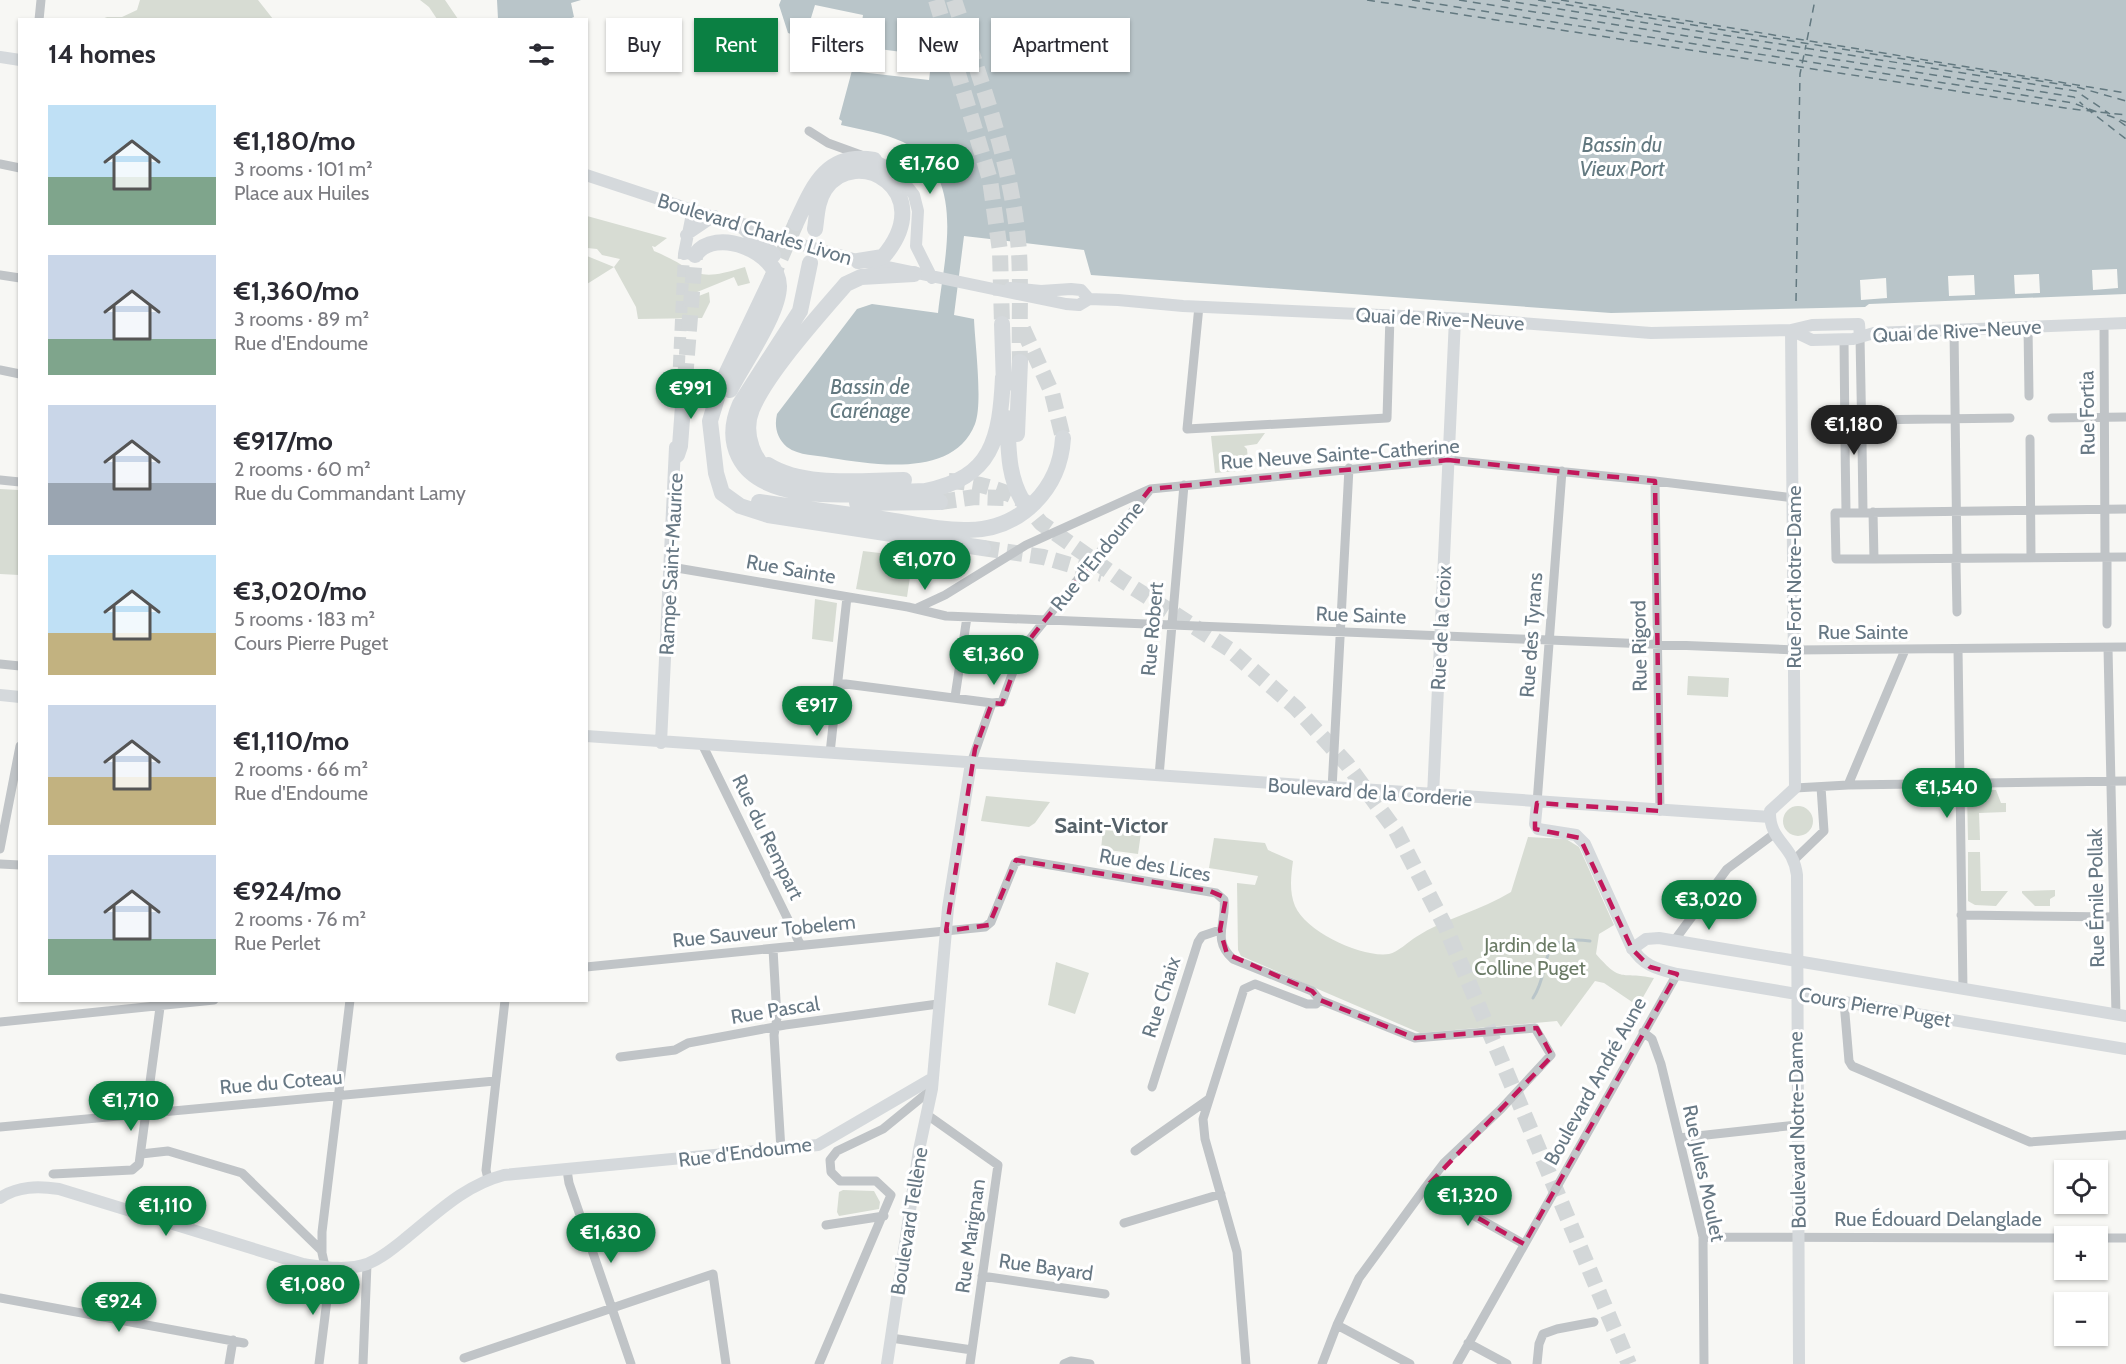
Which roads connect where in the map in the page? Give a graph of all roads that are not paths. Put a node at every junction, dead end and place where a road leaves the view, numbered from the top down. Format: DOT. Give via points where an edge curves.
graph roads {
  1 [pos="41,0"];
  2 [pos="39,18"];
  3 [pos="0,57"];
  4 [pos="18,60"];
  5 [pos="809,131"];
  6 [pos="828,142"];
  7 [pos="874,160"];
  8 [pos="0,164"];
  9 [pos="834,165"];
  10 [pos="18,168"];
  11 [pos="588,177"];
  12 [pos="693,209"];
  13 [pos="714,216"];
  14 [pos="796,223"];
  15 [pos="743,226"];
  16 [pos="814,229"];
  17 [pos="686,235"];
  18 [pos="689,255"];
  19 [pos="858,261"];
  20 [pos="810,263"];
  21 [pos="0,275"];
  22 [pos="925,275"];
  23 [pos="18,278"];
  24 [pos="771,280"];
  25 [pos="1199,306"];
  26 [pos="1390,315"];
  27 [pos="1455,318"];
  28 [pos="2126,323"];
  29 [pos="1002,324"];
  30 [pos="2104,324"];
  31 [pos="2028,327"];
  32 [pos="1791,330"];
  33 [pos="1954,330"];
  34 [pos="1860,337"];
  35 [pos="1844,339"];
  36 [pos="755,346"];
  37 [pos="1020,362"];
  38 [pos="780,366"];
  39 [pos="0,370"];
  40 [pos="18,374"];
  41 [pos="1003,378"];
  42 [pos="681,382"];
  43 [pos="2029,396"];
  44 [pos="740,404"];
  45 [pos="2106,417"];
  46 [pos="2126,417"];
  47 [pos="2010,418"];
  48 [pos="2052,418"];
  49 [pos="1862,420"];
  50 [pos="1955,420"];
  51 [pos="1063,438"];
  52 [pos="2030,439"];
  53 [pos="1845,442"];
  54 [pos="1862,442"];
  55 [pos="714,445"];
  56 [pos="752,449"];
  57 [pos="677,455"];
  58 [pos="1448,460"];
  59 [pos="742,463"];
  60 [pos="1349,468"];
  61 [pos="1562,471"];
  62 [pos="716,473"];
  63 [pos="0,480"];
  64 [pos="938,481"];
  65 [pos="1654,481"];
  66 [pos="18,482"];
  67 [pos="1184,485"];
  68 [pos="1150,489"];
  69 [pos="884,491"];
  70 [pos="1794,498"];
  71 [pos="940,502"];
  72 [pos="2106,506"];
  73 [pos="1956,507"];
  74 [pos="2031,507"];
  75 [pos="2126,509"];
  76 [pos="1846,512"];
  77 [pos="1868,512"];
  78 [pos="983,548"];
  79 [pos="2031,557"];
  80 [pos="2126,557"];
  81 [pos="1874,559"];
  82 [pos="2106,559"];
  83 [pos="1957,561"];
  84 [pos="671,567"];
  85 [pos="847,597"];
  86 [pos="916,609"];
  87 [pos="1957,612"];
  88 [pos="967,617"];
  89 [pos="1044,620"];
  90 [pos="2107,624"];
  91 [pos="1171,625"];
  92 [pos="1340,632"];
  93 [pos="1441,636"];
  94 [pos="1548,640"];
  95 [pos="1657,645"];
  96 [pos="2126,647"];
  97 [pos="2108,648"];
  98 [pos="1794,649"];
  99 [pos="1958,649"];
  100 [pos="1905,650"];
  101 [pos="0,664"];
  102 [pos="18,666"];
  103 [pos="838,683"];
  104 [pos="0,695"];
  105 [pos="18,697"];
  106 [pos="955,697"];
  107 [pos="992,703"];
  108 [pos="588,736"];
  109 [pos="661,742"];
  110 [pos="703,746"];
  111 [pos="830,753"];
  112 [pos="18,756"];
  113 [pos="971,763"];
  114 [pos="1159,776"];
  115 [pos="2111,781"];
  116 [pos="2126,781"];
  117 [pos="1961,784"];
  118 [pos="1848,785"];
  119 [pos="1821,787"];
  120 [pos="1795,788"];
  121 [pos="1332,789"];
  122 [pos="1433,796"];
  123 [pos="1537,803"];
  124 [pos="1660,811"];
  125 [pos="1770,818"];
  126 [pos="1774,834"];
  127 [pos="0,849"];
  128 [pos="1794,859"];
  129 [pos="1025,861"];
  130 [pos="0,864"];
  131 [pos="18,866"];
  132 [pos="1961,915"];
  133 [pos="2114,917"];
  134 [pos="1220,930"];
  135 [pos="946,931"];
  136 [pos="1674,941"];
  137 [pos="800,944"];
  138 [pos="773,949"];
  139 [pos="1632,949"];
  140 [pos="1797,961"];
  141 [pos="588,967"];
  142 [pos="1677,974"];
  143 [pos="1963,989"];
  144 [pos="1797,994"];
  145 [pos="1320,1000"];
  146 [pos="179,1002"];
  147 [pos="350,1002"];
  148 [pos="505,1002"];
  149 [pos="1844,1002"];
  150 [pos="161,1003"];
  151 [pos="938,1004"];
  152 [pos="2121,1015"];
  153 [pos="0,1022"];
  154 [pos="776,1028"];
  155 [pos="1643,1032"];
  156 [pos="2126,1049"];
  157 [pos="620,1057"];
  158 [pos="495,1082"];
  159 [pos="932,1084"];
  160 [pos="1152,1087"];
  161 [pos="339,1095"];
  162 [pos="1209,1099"];
  163 [pos="147,1113"];
  164 [pos="926,1114"];
  165 [pos="1797,1125"];
  166 [pos="0,1127"];
  167 [pos="2126,1135"];
  168 [pos="1679,1138"];
  169 [pos="781,1150"];
  170 [pos="1135,1150"];
  171 [pos="141,1154"];
  172 [pos="567,1170"];
  173 [pos="53,1174"];
  174 [pos="488,1179"];
  175 [pos="1425,1188"];
  176 [pos="1221,1194"];
  177 [pos="0,1198"];
  178 [pos="884,1216"];
  179 [pos="1124,1223"];
  180 [pos="826,1225"];
  181 [pos="1703,1237"];
  182 [pos="1798,1238"];
  183 [pos="2054,1238"];
  184 [pos="2108,1238"];
  185 [pos="2125,1239"];
  186 [pos="1524,1244"];
  187 [pos="321,1250"];
  188 [pos="367,1264"];
  189 [pos="325,1267"];
  190 [pos="982,1276"];
  191 [pos="1106,1294"];
  192 [pos="0,1298"];
  193 [pos="612,1308"];
  194 [pos="1594,1322"];
  195 [pos="1336,1325"];
  196 [pos="891,1338"];
  197 [pos="233,1340"];
  198 [pos="244,1343"];
  199 [pos="1468,1343"];
  200 [pos="972,1350"];
  201 [pos="464,1358"];
  202 [pos="229,1364"];
  203 [pos="319,1364"];
  204 [pos="363,1364"];
  205 [pos="631,1364"];
  206 [pos="726,1364"];
  207 [pos="819,1364"];
  208 [pos="887,1364"];
  209 [pos="970,1364"];
  210 [pos="1064,1364"];
  211 [pos="1090,1364"];
  212 [pos="1246,1364"];
  213 [pos="1322,1364"];
  214 [pos="1410,1364"];
  215 [pos="1457,1364"];
  216 [pos="1508,1364"];
  217 [pos="1537,1364"];
  218 [pos="1704,1364"];
  219 [pos="1799,1364"];
  1 -- 2 [label="street"];
  3 -- 4 [label="street"];
  5 -- 6 [label="street"];
  6 -- 7 [label="street"];
  6 -- 9 [label="street" via="836,151"];
  7 -- 9 [label="highway" via="856,158"];
  7 -- 22 [label="street" via="895,171 914,195 918,212 916,246"];
  8 -- 10 [label="street"];
  9 -- 14 [label="highway" via="817,181"];
  11 -- 12 [label="street, Boulevard Charles Livon"];
  12 -- 13 [label="street, Boulevard Charles Livon"];
  12 -- 17 [label="street"];
  13 -- 15 [label="street, Boulevard Charles Livon"];
  13 -- 17 [label="street"];
  15 -- 19 [label="street, Boulevard Charles Livon"];
  15 -- 36 [label="highway" via="779,262 785,279 781,305"];
  16 -- 19 [label="highway" via="821,198 836,179 866,172 887,180 896,188 903,205 900,231 884,257"];
  17 -- 18 [label="street"];
  18 -- 36 [label="highway" via="707,244 722,241 754,252 775,268 777,297"];
  19 -- 22 [label="street, Boulevard Charles Livon"];
  20 -- 44 [label="highway" via="800,311"];
  21 -- 23 [label="street"];
  22 -- 25 [label="street, Quai de Rive-Neuve" via="990,287 1081,290 1089,299"];
  22 -- 38 [label="highway" via="869,276 851,281"];
  24 -- 55 [label="highway" via="713,404 710,421"];
  25 -- 26 [label="street, Quai de Rive-Neuve"];
  25 -- 26 [label="street" via="1187,429 1387,418"];
  26 -- 27 [label="street, Quai de Rive-Neuve"];
  27 -- 32 [label="street, Quai de Rive-Neuve" via="1651,333"];
  27 -- 58 [label="street, Rue de la Croix"];
  28 -- 30 [label="street, Quai de Rive-Neuve"];
  29 -- 41 [label="highway"];
  30 -- 31 [label="street, Quai de Rive-Neuve"];
  30 -- 45 [label="street, Rue Fortia"];
  31 -- 33 [label="street, Quai de Rive-Neuve"];
  31 -- 43 [label="street"];
  32 -- 34 [label="street, Quai de Rive-Neuve" via="1812,325 1859,324"];
  32 -- 35 [label="street, Quai de Rive-Neuve" via="1812,340"];
  32 -- 70 [label="street, Rue Fort Notre-Dame"];
  33 -- 34 [label="street, Quai de Rive-Neuve"];
  33 -- 50 [label="street"];
  34 -- 35 [label="street, Quai de Rive-Neuve"];
  34 -- 49 [label="street"];
  35 -- 53 [label="street"];
  36 -- 55 [label="highway" via="723,404"];
  37 -- 41 [label="highway" via="1017,443 1025,497 1012,479 1008,462"];
  38 -- 44 [label="highway"];
  38 -- 56 [label="highway" via="752,410 748,429"];
  39 -- 40 [label="street"];
  41 -- 69 [label="highway" via="999,428 981,463 959,481 942,488 925,492"];
  42 -- 57 [label="highway"];
  44 -- 59 [label="highway" via="733,434"];
  45 -- 46 [label="street"];
  45 -- 48 [label="street"];
  45 -- 72 [label="street, Rue Fortia"];
  47 -- 50 [label="street"];
  49 -- 50 [label="street"];
  49 -- 54 [label="street"];
  50 -- 73 [label="street"];
  51 -- 62 [label="highway" via="1057,473 1040,498 1018,516 985,529 957,530 746,500 727,489"];
  52 -- 74 [label="street"];
  53 -- 54 [label="street"];
  53 -- 76 [label="street"];
  54 -- 77 [label="street"];
  55 -- 62 [label="highway"];
  56 -- 64 [label="highway" via="768,465 790,475"];
  56 -- 69 [label="highway" via="762,466 781,479"];
  57 -- 84 [label="street, Rampe Saint-Maurice"];
  58 -- 60 [label="street, Rue Neuve Sainte-Catherine"];
  58 -- 61 [label="street, Rue Neuve Sainte-Catherine"];
  58 -- 93 [label="street, Rue de la Croix"];
  59 -- 69 [label="highway" via="770,484 798,492"];
  59 -- 71 [label="highway" via="760,486 789,496 848,503"];
  60 -- 67 [label="street, Rue Neuve Sainte-Catherine"];
  60 -- 92 [label="street"];
  61 -- 65 [label="street, Rue Neuve Sainte-Catherine"];
  61 -- 94 [label="street, Rue des Tyrans"];
  62 -- 78 [label="highway" via="725,498 755,511"];
  63 -- 66 [label="street"];
  65 -- 70 [label="street, Rue Neuve Sainte-Catherine"];
  65 -- 95 [label="street, Rue Rigord"];
  67 -- 68 [label="street, Rue Neuve Sainte-Catherine"];
  67 -- 91 [label="street, Rue Robert"];
  68 -- 86 [label="street, Rue Neuve Sainte-Catherine" via="1026,545"];
  68 -- 89 [label="street, Rue d'Endoume"];
  70 -- 98 [label="street, Rue Fort Notre-Dame"];
  72 -- 74 [label="street"];
  72 -- 75 [label="street"];
  72 -- 82 [label="street, Rue Fortia"];
  73 -- 74 [label="street"];
  73 -- 77 [label="street"];
  73 -- 83 [label="street"];
  74 -- 79 [label="street"];
  76 -- 77 [label="street"];
  76 -- 81 [label="street" via="1835,513 1836,559"];
  77 -- 81 [label="street"];
  79 -- 82 [label="street"];
  79 -- 83 [label="street"];
  80 -- 82 [label="street"];
  81 -- 83 [label="street"];
  82 -- 90 [label="street"];
  83 -- 87 [label="street"];
  84 -- 85 [label="street, Rue Sainte"];
  84 -- 109 [label="street, Rampe Saint-Maurice"];
  85 -- 86 [label="street, Rue Sainte"];
  85 -- 103 [label="street"];
  86 -- 88 [label="street, Rue Sainte"];
  88 -- 89 [label="street, Rue Sainte"];
  88 -- 106 [label="street"];
  89 -- 91 [label="street, Rue Sainte"];
  89 -- 107 [label="street, Rue d'Endoume" via="1021,650 1002,702"];
  91 -- 92 [label="street, Rue Sainte"];
  91 -- 114 [label="street, Rue Robert"];
  92 -- 93 [label="street, Rue Sainte"];
  92 -- 121 [label="street"];
  93 -- 94 [label="street, Rue Sainte"];
  93 -- 122 [label="street, Rue de la Croix"];
  94 -- 95 [label="street, Rue Sainte"];
  94 -- 123 [label="street, Rue des Tyrans"];
  95 -- 98 [label="street, Rue Sainte"];
  95 -- 124 [label="street, Rue Rigord"];
  96 -- 97 [label="street, Rue Sainte"];
  97 -- 99 [label="street, Rue Sainte"];
  97 -- 115 [label="street"];
  98 -- 100 [label="street, Rue Sainte"];
  98 -- 120 [label="street, Rue Fort Notre-Dame"];
  99 -- 100 [label="street, Rue Sainte"];
  99 -- 117 [label="street"];
  100 -- 118 [label="street"];
  101 -- 102 [label="street"];
  103 -- 106 [label="street"];
  103 -- 111 [label="street"];
  104 -- 105 [label="street"];
  106 -- 107 [label="street"];
  107 -- 113 [label="street, Rue d'Endoume"];
  108 -- 109 [label="street, Boulevard de la Corderie"];
  109 -- 110 [label="street, Boulevard de la Corderie"];
  110 -- 111 [label="street, Boulevard de la Corderie"];
  110 -- 137 [label="street, Rue du Rempart"];
  111 -- 113 [label="street, Boulevard de la Corderie"];
  112 -- 127 [label="street"];
  113 -- 114 [label="street, Boulevard de la Corderie"];
  113 -- 135 [label="street, Rue d'Endoume"];
  114 -- 121 [label="street, Boulevard de la Corderie"];
  115 -- 116 [label="street"];
  115 -- 117 [label="street"];
  115 -- 133 [label="street, Rue Émile Pollak"];
  117 -- 118 [label="street"];
  117 -- 132 [label="street"];
  118 -- 119 [label="street"];
  119 -- 120 [label="street"];
  119 -- 128 [label="street" via="1824,831"];
  120 -- 125 [label="street" via="1770,811"];
  121 -- 122 [label="street, Boulevard de la Corderie"];
  122 -- 123 [label="street, Boulevard de la Corderie"];
  123 -- 124 [label="street, Boulevard de la Corderie"];
  123 -- 139 [label="street, Cours Pierre Puget" via="1538,829 1576,835 1585,844"];
  124 -- 125 [label="street, Boulevard de la Corderie"];
  125 -- 126 [label="street"];
  126 -- 128 [label="street"];
  126 -- 136 [label="street" via="1727,869"];
  128 -- 140 [label="street, Boulevard Notre-Dame"];
  129 -- 134 [label="street, Rue des Lices" via="1210,891 1224,900"];
  129 -- 135 [label="street, Rue Sauveur Tobelem" via="1015,863 989,925"];
  130 -- 131 [label="street"];
  132 -- 133 [label="street"];
  132 -- 143 [label="street"];
  133 -- 152 [label="street, Rue Émile Pollak"];
  134 -- 145 [label="street, Rue des Lices" via="1227,954 1233,959 1312,991"];
  134 -- 160 [label="street, Rue Chaix" via="1202,936 1198,942"];
  135 -- 137 [label="street, Rue Sauveur Tobelem"];
  135 -- 151 [label="street, Rue d'Endoume"];
  136 -- 139 [label="street, Cours Pierre Puget" via="1646,939"];
  136 -- 140 [label="street, Cours Pierre Puget"];
  137 -- 138 [label="street, Rue Sauveur Tobelem"];
  138 -- 141 [label="street, Rue Sauveur Tobelem"];
  138 -- 154 [label="street"];
  139 -- 142 [label="street, Cours Pierre Puget" via="1650,967"];
  140 -- 143 [label="street, Cours Pierre Puget"];
  140 -- 144 [label="street, Boulevard Notre-Dame"];
  142 -- 144 [label="street, Cours Pierre Puget"];
  142 -- 155 [label="street, Boulevard André Aune"];
  143 -- 152 [label="street, Cours Pierre Puget"];
  144 -- 149 [label="street, Cours Pierre Puget"];
  144 -- 165 [label="street, Boulevard Notre-Dame"];
  145 -- 162 [label="street" via="1307,1004 1255,984 1244,989"];
  145 -- 175 [label="street" via="1415,1038 1535,1028 1551,1055 1444,1163"];
  146 -- 150 [label="street"];
  147 -- 161 [label="street"];
  148 -- 158 [label="street"];
  149 -- 156 [label="street, Cours Pierre Puget"];
  149 -- 167 [label="street" via="1852,1066 2030,1142"];
  150 -- 153 [label="street"];
  150 -- 163 [label="street"];
  151 -- 154 [label="street, Rue Pascal"];
  151 -- 159 [label="street, Rue d'Endoume"];
  154 -- 157 [label="street, Rue Pascal" via="688,1043 675,1050"];
  154 -- 169 [label="street"];
  155 -- 168 [label="street, Rue Jules Moulet" via="1656,1048"];
  155 -- 186 [label="street, Boulevard André Aune"];
  158 -- 161 [label="street, Rue du Coteau"];
  158 -- 174 [label="street"];
  159 -- 164 [label="street, Boulevard Tellène"];
  159 -- 169 [label="street, Rue d'Endoume" via="818,1145"];
  159 -- 178 [label="street" via="883,1129 837,1151 830,1160 831,1172 840,1181 868,1179 886,1188 891,1195"];
  161 -- 163 [label="street, Rue du Coteau"];
  161 -- 187 [label="street"];
  162 -- 170 [label="street"];
  162 -- 176 [label="street" via="1203,1128"];
  163 -- 166 [label="street, Rue du Coteau"];
  163 -- 171 [label="street"];
  164 -- 190 [label="street, Rue Marignan" via="998,1165"];
  164 -- 196 [label="street, Boulevard Tellène"];
  165 -- 168 [label="street"];
  165 -- 182 [label="street, Boulevard Notre-Dame"];
  168 -- 181 [label="street, Rue Jules Moulet"];
  169 -- 172 [label="street, Rue d'Endoume"];
  171 -- 173 [label="street" via="139,1164 132,1170"];
  171 -- 187 [label="street" via="168,1151 242,1173"];
  172 -- 174 [label="street, Rue d'Endoume"];
  172 -- 193 [label="street"];
  174 -- 188 [label="street, Rue d'Endoume" via="458,1195 384,1255"];
  175 -- 186 [label="street"];
  175 -- 195 [label="street" via="1359,1278"];
  176 -- 179 [label="street"];
  176 -- 212 [label="street" via="1237,1252"];
  177 -- 189 [label="street, Rue d'Endoume" via="27,1188 59,1189 303,1264"];
  178 -- 180 [label="street"];
  178 -- 207 [label="street"];
  181 -- 182 [label="street, Rue Édouard Delanglade"];
  181 -- 218 [label="street, Rue Jules Moulet"];
  182 -- 183 [label="street, Rue Édouard Delanglade"];
  182 -- 219 [label="street, Boulevard Notre-Dame"];
  184 -- 185 [label="street"];
  186 -- 199 [label="street, Boulevard André Aune"];
  187 -- 189 [label="street"];
  188 -- 189 [label="street, Rue d'Endoume"];
  188 -- 204 [label="street"];
  189 -- 203 [label="street" via="327,1309"];
  190 -- 191 [label="street, Rue Bayard"];
  190 -- 200 [label="street, Rue Marignan"];
  192 -- 197 [label="street"];
  193 -- 201 [label="street"];
  193 -- 205 [label="street"];
  193 -- 206 [label="street" via="713,1274"];
  194 -- 217 [label="street" via="1543,1334"];
  195 -- 213 [label="street"];
  195 -- 214 [label="street"];
  196 -- 200 [label="street"];
  196 -- 208 [label="street, Boulevard Tellène"];
  197 -- 198 [label="street"];
  197 -- 202 [label="street"];
  199 -- 215 [label="street, Boulevard André Aune"];
  199 -- 216 [label="street"];
  200 -- 209 [label="street, Rue Marignan"];
  210 -- 211 [label="street"];
}
